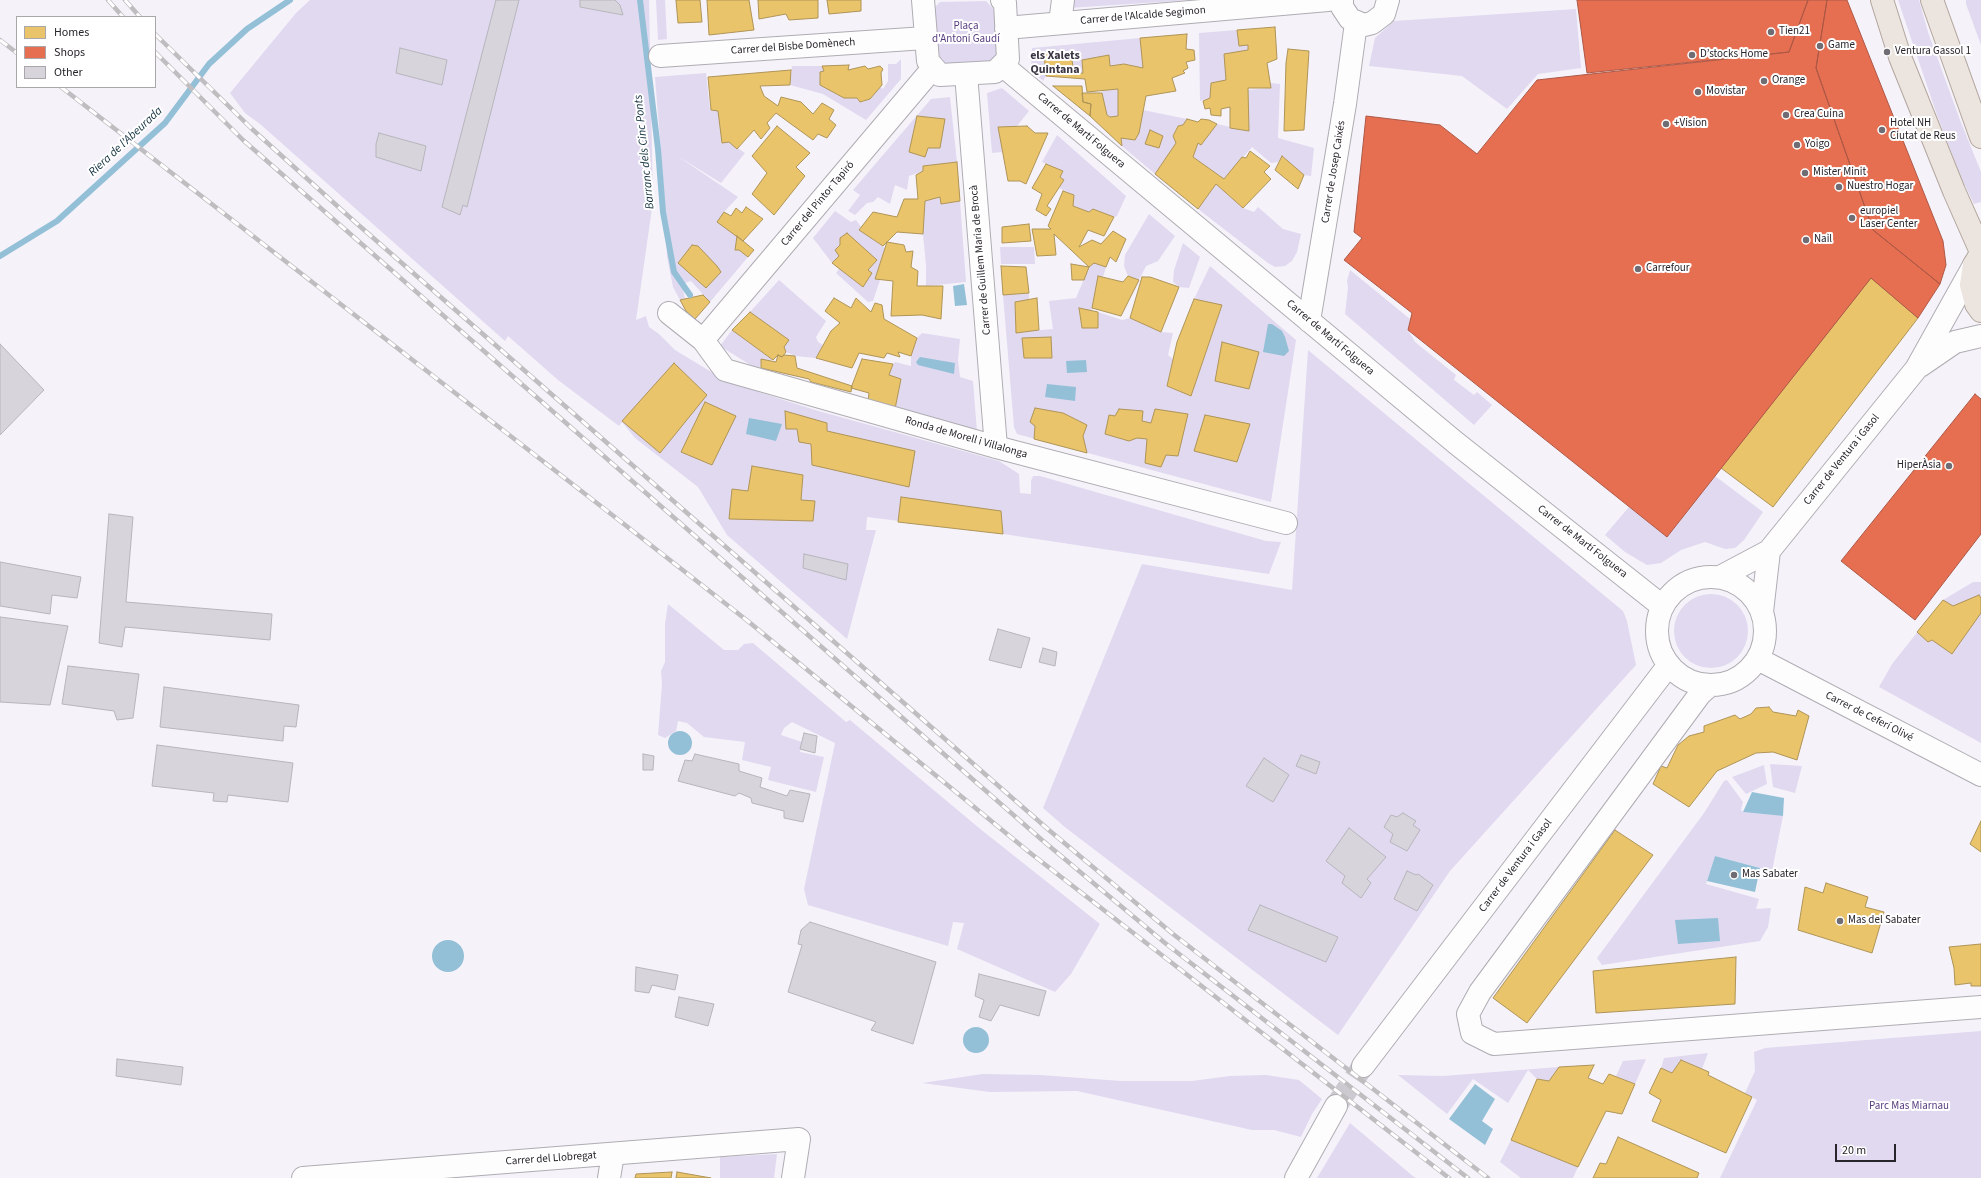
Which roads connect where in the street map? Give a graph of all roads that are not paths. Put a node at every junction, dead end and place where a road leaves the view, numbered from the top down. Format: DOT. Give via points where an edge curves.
graph roads {
  1 [pos="923,0"];
  2 [pos="1002,0"];
  3 [pos="1063,0"];
  4 [pos="1328,0"];
  5 [pos="1342,0"];
  6 [pos="1388,0"];
  7 [pos="1882,0"];
  8 [pos="1932,0"];
  9 [pos="1060,23"];
  10 [pos="1356,23"];
  11 [pos="1006,28"];
  12 [pos="925,38"];
  13 [pos="660,56"];
  14 [pos="1002,65"];
  15 [pos="933,68"];
  16 [pos="966,74"];
  17 [pos="1981,137"];
  18 [pos="1979,257"];
  19 [pos="1981,311"];
  20 [pos="669,313"];
  21 [pos="1309,321"];
  22 [pos="1981,336"];
  23 [pos="703,340"];
  24 [pos="1916,369"];
  25 [pos="996,447"];
  26 [pos="1286,523"];
  27 [pos="1769,551"];
  28 [pos="1720,577"];
  29 [pos="1662,606"];
  30 [pos="1762,612"];
  31 [pos="1758,660"];
  32 [pos="1668,666"];
  33 [pos="1709,686"];
  34 [pos="1981,775"];
  35 [pos="1981,1007"];
  36 [pos="1364,1066"];
  37 [pos="1336,1106"];
  38 [pos="613,1154"];
  39 [pos="422,1173"];
  40 [pos="304,1178"];
  41 [pos="610,1178"];
  42 [pos="793,1178"];
  43 [pos="1296,1178"];
  1 -- 12 [label="street"];
  2 -- 11 [label="street" via="1005,3"];
  3 -- 9 [label="street"];
  4 -- 9 [label="street, Carrer de l'Alcalde Segimon"];
  5 -- 10 [label="street" via="1345,14"];
  6 -- 10 [label="street" via="1384,14 1378,20 1364,25"];
  7 -- 18 [label="main road" via="1900,57"];
  8 -- 17 [label="main road"];
  9 -- 11 [label="street, Carrer de l'Alcalde Segimon"];
  10 -- 21 [label="street, Carrer de Josep Caixés"];
  11 -- 14 [label="street" via="1008,59"];
  12 -- 13 [label="street, Carrer del Bisbe Domènech"];
  12 -- 15 [label="street" via="928,61"];
  14 -- 16 [label="street" via="995,72"];
  14 -- 21 [label="street, Carrer de Martí Folguera"];
  15 -- 16 [label="street" via="940,75"];
  15 -- 23 [label="street, Carrer del Pintor Tapiró"];
  16 -- 25 [label="street, Carrer de Guillem Maria de Brocà"];
  18 -- 19 [label="main road" via="1971,285 1976,304"];
  18 -- 24 [label="street, Carrer de Ventura i Gasol"];
  20 -- 23 [label="street, Ronda de Morell i Villalonga"];
  21 -- 29 [label="street, Carrer de Martí Folguera" via="1456,443"];
  22 -- 24 [label="street, Carrer de Ventura i Gasol" via="1955,342"];
  23 -- 25 [label="street, Ronda de Morell i Villalonga" via="725,370"];
  24 -- 27 [label="street, Carrer de Ventura i Gasol"];
  25 -- 26 [label="street, Ronda de Morell i Villalonga"];
  27 -- 28 [label="street, Carrer de Ventura i Gasol"];
  27 -- 30 [label="street"];
  28 -- 29 [label="street" via="1698,578 1681,585"];
  28 -- 30 [label="street" via="1738,584 1752,595"];
  29 -- 32 [label="street" via="1656,636 1661,655"];
  30 -- 31 [label="street" via="1764,643"];
  31 -- 33 [label="street" via="1746,674 1728,684"];
  31 -- 34 [label="street, Carrer de Ceferí Olivé"];
  32 -- 33 [label="street" via="1683,679"];
  32 -- 36 [label="street, Carrer de Ventura i Gasol"];
  33 -- 35 [label="street" via="1700,694 1480,992 1468,1014 1472,1033 1494,1044"];
  37 -- 43 [label="street"];
  38 -- 39 [label="street, Carrer del Llobregat"];
  38 -- 41 [label="street"];
  38 -- 42 [label="street, Carrer del Llobregat" via="799,1139"];
  39 -- 40 [label="street, Carrer del Llobregat"];
}
